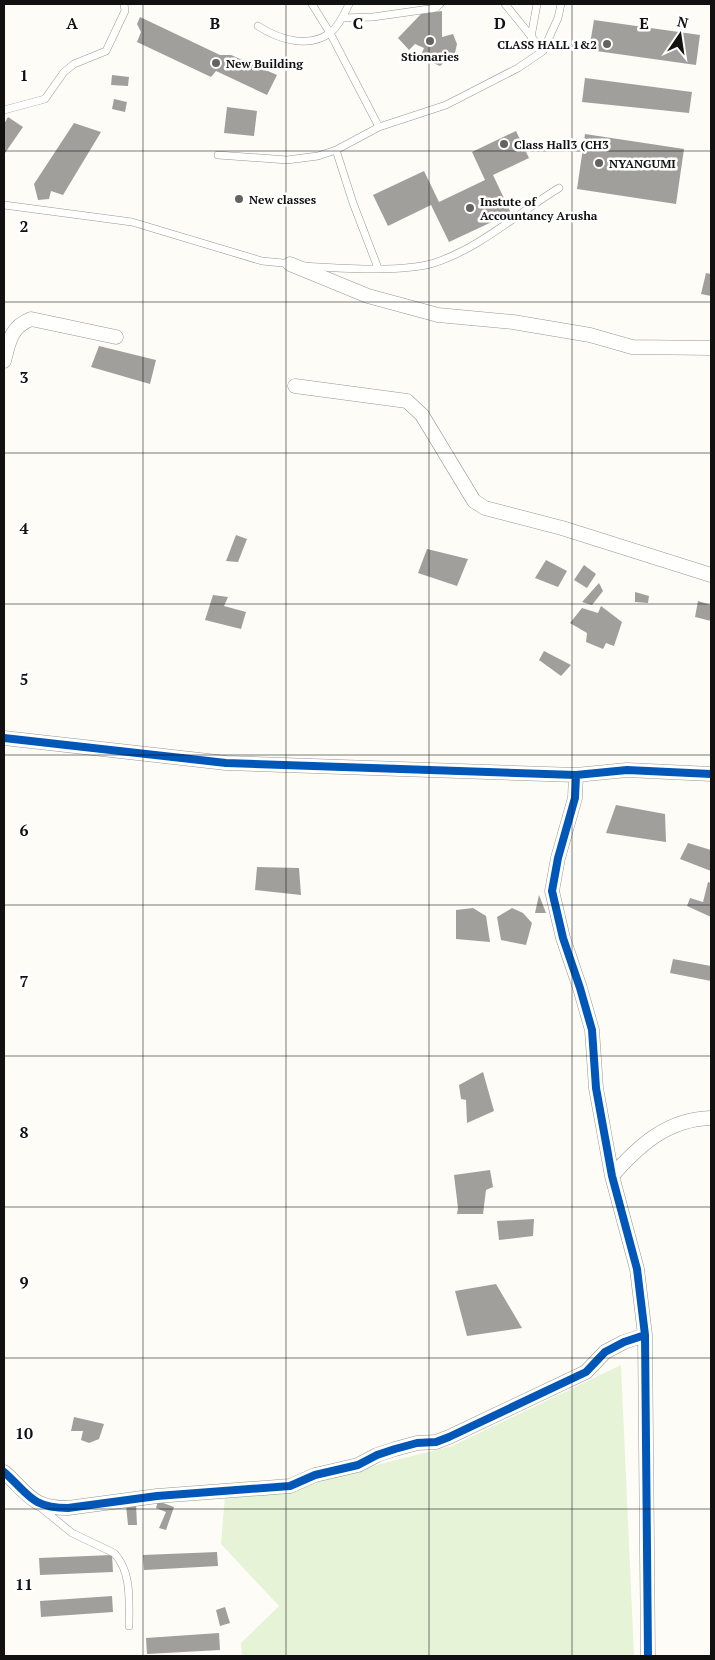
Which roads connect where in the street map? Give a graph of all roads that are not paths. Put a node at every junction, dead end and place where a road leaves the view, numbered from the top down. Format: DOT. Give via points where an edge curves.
graph roads {
  1 [pos="124,4"];
  2 [pos="312,4"];
  3 [pos="350,4"];
  4 [pos="440,4"];
  5 [pos="505,4"];
  6 [pos="537,4"];
  7 [pos="561,4"];
  8 [pos="342,18"];
  9 [pos="258,26"];
  10 [pos="330,33"];
  11 [pos="531,37"];
  12 [pos="542,51"];
  13 [pos="4,110"];
  14 [pos="379,127"];
  15 [pos="336,150"];
  16 [pos="218,156"];
  17 [pos="559,188"];
  18 [pos="4,205"];
  19 [pos="290,264"];
  20 [pos="378,268"];
  21 [pos="116,337"];
  22 [pos="6,341"];
  23 [pos="711,348"];
  24 [pos="4,361"];
  25 [pos="294,386"];
  26 [pos="711,575"];
  27 [pos="4,738"];
  28 [pos="711,774"];
  29 [pos="576,775"];
  30 [pos="711,1118"];
  31 [pos="612,1176"];
  32 [pos="645,1335"];
  33 [pos="4,1472"];
  34 [pos="36,1503"];
  35 [pos="129,1626"];
  36 [pos="648,1656"];
  1 -- 13 [label="lane" via="125,11 106,51 74,64 45,98"];
  2 -- 10 [label="lane"];
  3 -- 8 [label="lane"];
  4 -- 8 [label="lane" via="436,8 373,18"];
  5 -- 11 [label="lane"];
  6 -- 11 [label="lane"];
  7 -- 12 [label="lane"];
  8 -- 10 [label="lane"];
  9 -- 10 [label="lane" via="283,39 300,41"];
  10 -- 14 [label="lane"];
  11 -- 12 [label="lane"];
  12 -- 14 [label="lane" via="466,96"];
  14 -- 15 [label="lane"];
  15 -- 16 [label="lane" via="287,160"];
  15 -- 20 [label="lane"];
  17 -- 20 [label="lane" via="459,253 419,266"];
  18 -- 19 [label="lane" via="132,222 262,261"];
  19 -- 20 [label="lane"];
  19 -- 23 [label="street" via="368,296 438,315 523,323 590,335 632,347"];
  21 -- 22 [label="street" via="31,319 18,324"];
  22 -- 24 [label="street"];
  25 -- 26 [label="street" via="407,401 422,415 474,501 485,508 562,528"];
  27 -- 29 [label="street" via="226,763"];
  28 -- 29 [label="street" via="627,770"];
  29 -- 31 [label="street" via="575,798 552,890 562,938 592,1030 596,1088"];
  30 -- 31 [label="street" via="681,1121 651,1137"];
  31 -- 32 [label="street" via="637,1269"];
  32 -- 34 [label="street" via="605,1352 586,1372 449,1437 395,1449 358,1465 315,1475 290,1486 157,1496 68,1508"];
  32 -- 36 [label="street"];
  33 -- 34 [label="street"];
  34 -- 35 [label="lane" via="72,1533 118,1558 127,1577"];
}
